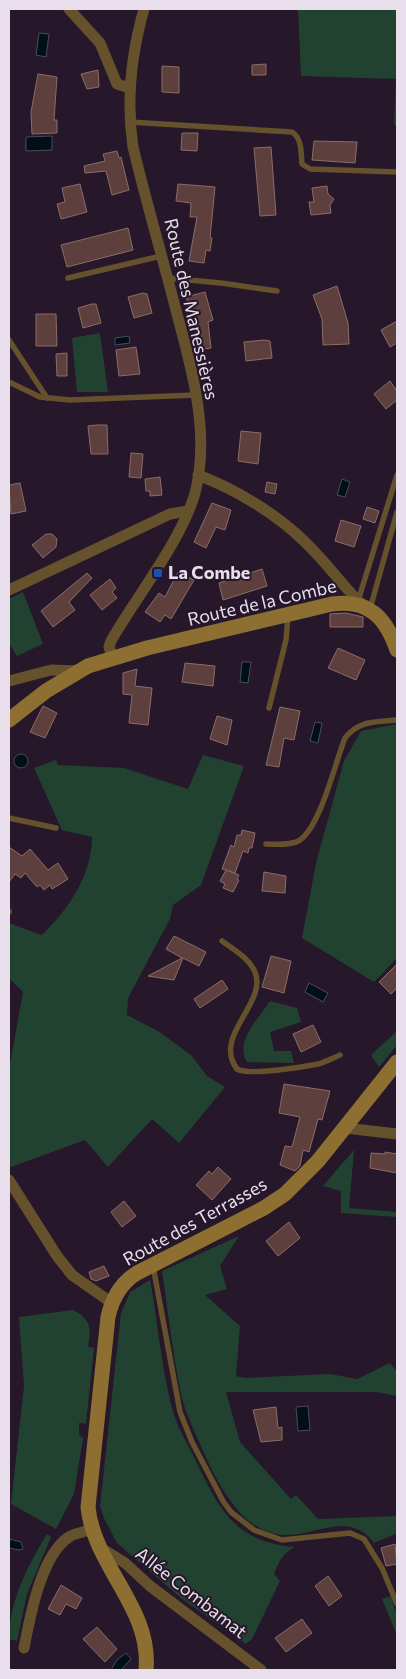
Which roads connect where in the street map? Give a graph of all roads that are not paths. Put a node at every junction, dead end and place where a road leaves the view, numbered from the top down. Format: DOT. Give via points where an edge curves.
graph roads {
  1 [pos="70,9"];
  2 [pos="144,9"];
  3 [pos="130,88"];
  4 [pos="129,122"];
  5 [pos="397,172"];
  6 [pos="161,256"];
  7 [pos="68,278"];
  8 [pos="167,278"];
  9 [pos="277,292"];
  10 [pos="9,340"];
  11 [pos="9,382"];
  12 [pos="196,395"];
  13 [pos="46,398"];
  14 [pos="198,475"];
  15 [pos="397,475"];
  16 [pos="188,511"];
  17 [pos="397,512"];
  18 [pos="9,590"];
  19 [pos="363,605"];
  20 [pos="288,614"];
  21 [pos="393,631"];
  22 [pos="397,650"];
  23 [pos="113,658"];
  24 [pos="79,671"];
  25 [pos="9,681"];
  26 [pos="269,708"];
  27 [pos="9,720"];
  28 [pos="397,720"];
  29 [pos="9,818"];
  30 [pos="56,828"];
  31 [pos="266,844"];
  32 [pos="222,940"];
  33 [pos="340,1054"];
  34 [pos="397,1062"];
  35 [pos="345,1128"];
  36 [pos="397,1134"];
  37 [pos="9,1180"];
  38 [pos="153,1264"];
  39 [pos="112,1303"];
  40 [pos="95,1539"];
  41 [pos="397,1604"];
  42 [pos="24,1648"];
  43 [pos="146,1670"];
  44 [pos="261,1670"];
  1 -- 3 [label="street" via="100,43 118,84"];
  2 -- 3 [label="street, Route des Manessières" via="133,55"];
  3 -- 4 [label="street, Route des Manessières"];
  4 -- 5 [label="lane" via="292,132 300,142 302,164 310,169"];
  4 -- 6 [label="street, Route des Manessières"];
  6 -- 7 [label="lane"];
  6 -- 8 [label="street, Route des Manessières"];
  8 -- 9 [label="lane"];
  8 -- 12 [label="street, Route des Manessières"];
  10 -- 13 [label="lane"];
  11 -- 13 [label="lane"];
  12 -- 13 [label="lane"];
  12 -- 14 [label="street, Route des Manessières" via="200,440"];
  14 -- 16 [label="street, Route des Manessières"];
  14 -- 19 [label="street" via="227,486 304,541"];
  15 -- 19 [label="lane"];
  16 -- 18 [label="street" via="170,514"];
  16 -- 23 [label="street, Route des Manessières" via="161,561 110,641"];
  17 -- 19 [label="lane"];
  19 -- 20 [label="street, Route de la Combe" via="344,602"];
  19 -- 21 [label="street"];
  20 -- 23 [label="street, Route de la Combe"];
  20 -- 26 [label="lane" via="286,640"];
  21 -- 22 [label="street"];
  23 -- 24 [label="street, Route de la Combe"];
  24 -- 25 [label="street" via="51,670"];
  24 -- 27 [label="street, Route de la Combe" via="46,691"];
  28 -- 31 [label="lane" via="364,723 353,729 345,738 321,806 306,834 292,844"];
  29 -- 30 [label="lane"];
  32 -- 33 [label="lane" via="242,956 254,970 257,980 253,996 235,1031 232,1054 237,1069 248,1072 308,1066"];
  34 -- 35 [label="street, Route des Terrasses"];
  35 -- 36 [label="street"];
  35 -- 38 [label="street, Route des Terrasses" via="300,1180 277,1200"];
  37 -- 39 [label="street" via="72,1275"];
  38 -- 39 [label="street, Route des Terrasses" via="131,1277"];
  38 -- 41 [label="lane" via="180,1412 192,1442 231,1512 254,1530 282,1540 357,1535 364,1539 382,1568"];
  39 -- 40 [label="street, Route des Terrasses" via="88,1507"];
  40 -- 42 [label="street" via="70,1537 48,1564"];
  40 -- 43 [label="street, Route des Terrasses" via="140,1624 146,1645"];
  40 -- 44 [label="street, Allée Combamat" via="155,1590"];
}
